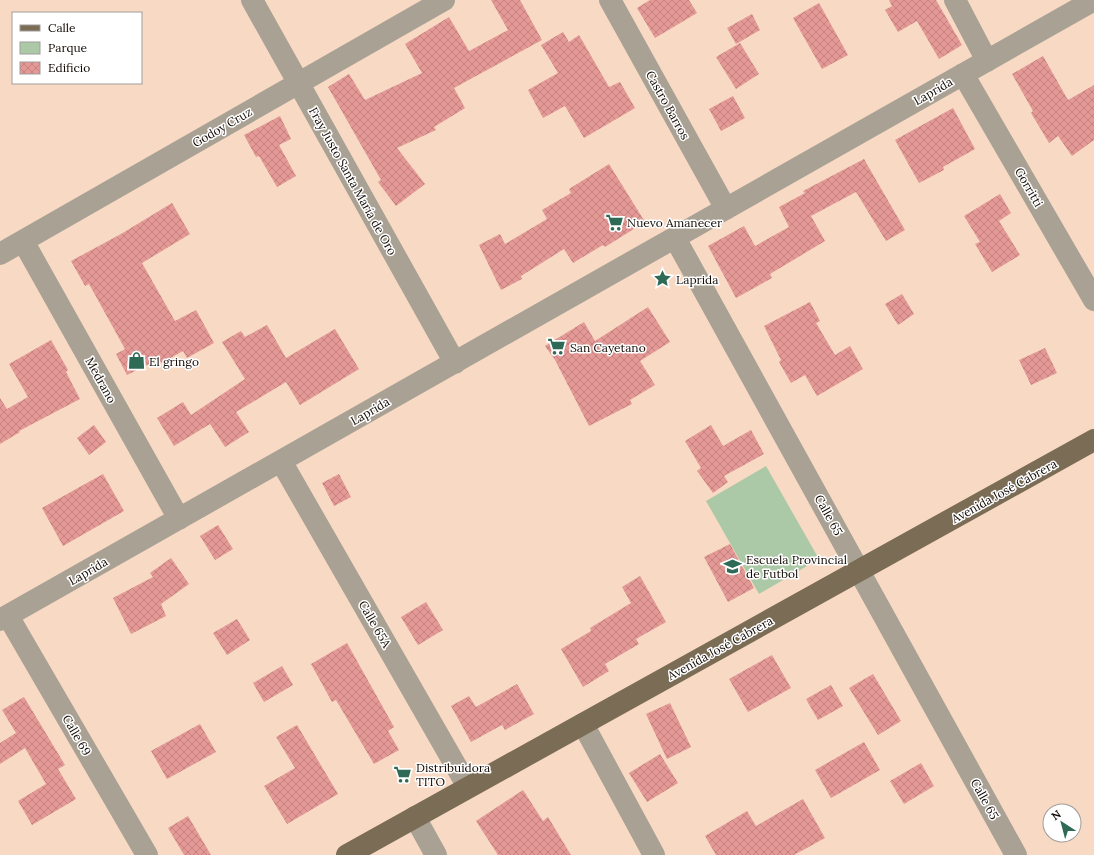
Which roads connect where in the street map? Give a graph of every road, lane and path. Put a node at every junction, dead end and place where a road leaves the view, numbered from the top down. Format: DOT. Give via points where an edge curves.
graph roads {
  1 [pos="252,0"];
  2 [pos="444,0"];
  3 [pos="610,0"];
  4 [pos="955,0"];
  5 [pos="1094,0"];
  6 [pos="987,61"];
  7 [pos="963,74"];
  8 [pos="298,83"];
  9 [pos="726,209"];
  10 [pos="675,238"];
  11 [pos="23,241"];
  12 [pos="0,254"];
  13 [pos="1094,300"];
  14 [pos="455,363"];
  15 [pos="1094,440"];
  16 [pos="281,462"];
  17 [pos="179,519"];
  18 [pos="860,570"];
  19 [pos="4,618"];
  20 [pos="583,724"];
  21 [pos="468,787"];
  22 [pos="415,817"];
  23 [pos="147,855"];
  24 [pos="347,855"];
  25 [pos="436,855"];
  26 [pos="654,855"];
  27 [pos="1016,855"];
  1 -- 8 [label="street, Fray Justo Santa María de Oro"];
  2 -- 8 [label="street, Godoy Cruz"];
  3 -- 9 [label="street, Castro Barros"];
  4 -- 6 [label="street"];
  5 -- 6 [label="street, Laprida"];
  6 -- 7 [label="street, Laprida"];
  7 -- 9 [label="street, Laprida"];
  7 -- 13 [label="street, Gorritti"];
  8 -- 11 [label="street, Godoy Cruz"];
  8 -- 14 [label="street, Fray Justo Santa María de Oro"];
  9 -- 10 [label="street, Laprida"];
  10 -- 14 [label="street, Laprida"];
  10 -- 18 [label="street, Calle 65"];
  11 -- 12 [label="street, Godoy Cruz"];
  11 -- 17 [label="street, Medrano"];
  14 -- 16 [label="street, Laprida"];
  15 -- 18 [label="main road, Avenida José Cabrera"];
  16 -- 17 [label="street, Laprida"];
  16 -- 21 [label="street, Calle 65A"];
  17 -- 19 [label="street, Laprida"];
  18 -- 20 [label="main road, Avenida José Cabrera"];
  18 -- 27 [label="street, Calle 65"];
  19 -- 23 [label="street, Calle 69"];
  20 -- 21 [label="main road, Avenida José Cabrera"];
  20 -- 26 [label="street"];
  21 -- 22 [label="main road, Avenida José Cabrera"];
  22 -- 24 [label="main road, Avenida José Cabrera"];
  22 -- 25 [label="street"];
}
